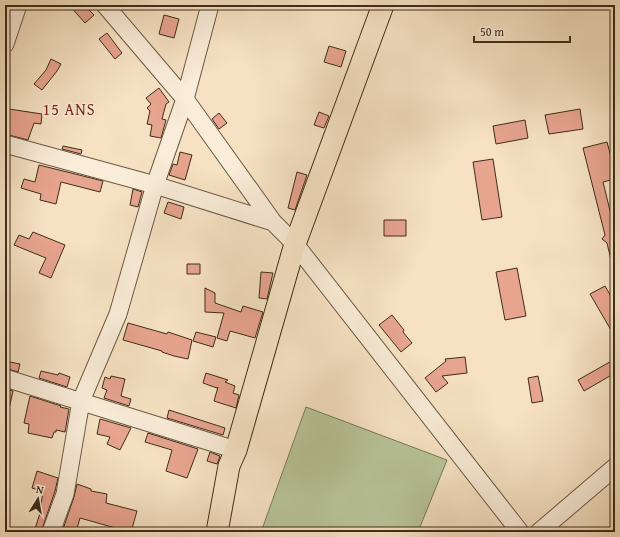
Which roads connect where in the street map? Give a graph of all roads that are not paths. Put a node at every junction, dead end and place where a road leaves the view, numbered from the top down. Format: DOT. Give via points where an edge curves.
graph roads {
  1 [pos="18,5"];
  2 [pos="105,5"];
  3 [pos="210,5"];
  4 [pos="383,5"];
  5 [pos="5,44"];
  6 [pos="185,99"];
  7 [pos="5,144"];
  8 [pos="155,185"];
  9 [pos="273,222"];
  10 [pos="295,244"];
  11 [pos="5,378"];
  12 [pos="81,401"];
  13 [pos="236,450"];
  14 [pos="615,467"];
  15 [pos="51,532"];
  16 [pos="217,532"];
  17 [pos="520,532"];
  18 [pos="540,532"];
  1 -- 5 [label="street"];
  2 -- 6 [label="street"];
  3 -- 6 [label="street"];
  4 -- 10 [label="main road"];
  6 -- 8 [label="street"];
  6 -- 9 [label="street"];
  7 -- 8 [label="street"];
  8 -- 9 [label="street"];
  8 -- 12 [label="street" via="118,314"];
  9 -- 10 [label="street"];
  10 -- 13 [label="main road"];
  10 -- 17 [label="street"];
  11 -- 12 [label="street"];
  12 -- 13 [label="street"];
  12 -- 15 [label="street" via="65,494"];
  13 -- 16 [label="main road" via="229,466"];
  14 -- 18 [label="street"];
}
